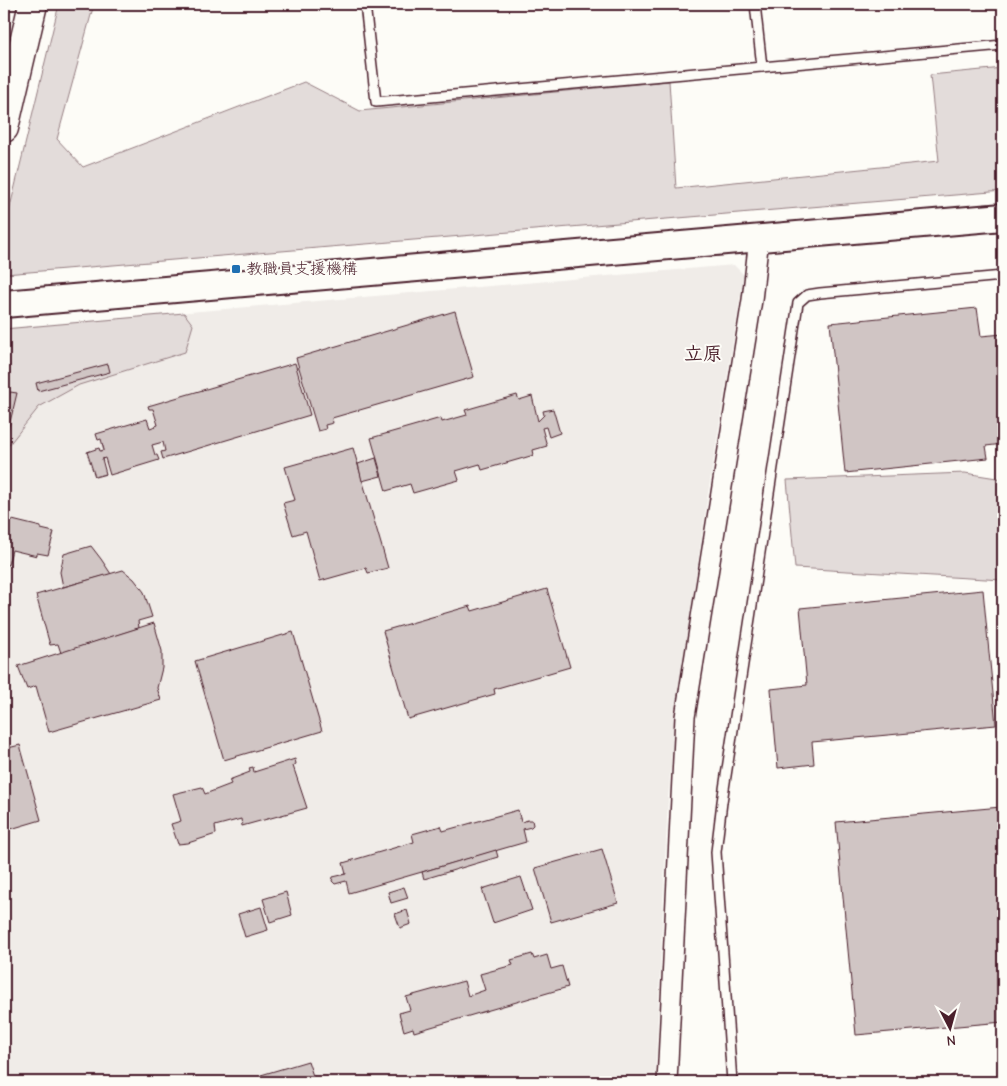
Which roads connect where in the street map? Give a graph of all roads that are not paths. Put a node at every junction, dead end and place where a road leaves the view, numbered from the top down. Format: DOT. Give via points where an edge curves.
graph roads {
  1 [pos="33,4"];
  2 [pos="365,4"];
  3 [pos="755,4"];
  4 [pos="1003,45"];
  5 [pos="762,67"];
  6 [pos="4,128"];
  7 [pos="1003,217"];
  8 [pos="760,238"];
  9 [pos="1003,276"];
  10 [pos="4,304"];
  11 [pos="667,1082"];
  12 [pos="732,1082"];
  1 -- 6 [label="highway"];
  2 -- 5 [label="lane" via="376,102"];
  3 -- 5 [label="lane"];
  4 -- 5 [label="lane"];
  7 -- 8 [label="street"];
  8 -- 10 [label="street"];
  8 -- 11 [label="street" via="685,717"];
  9 -- 12 [label="lane" via="820,292 807,295 798,303 716,852"];
}
